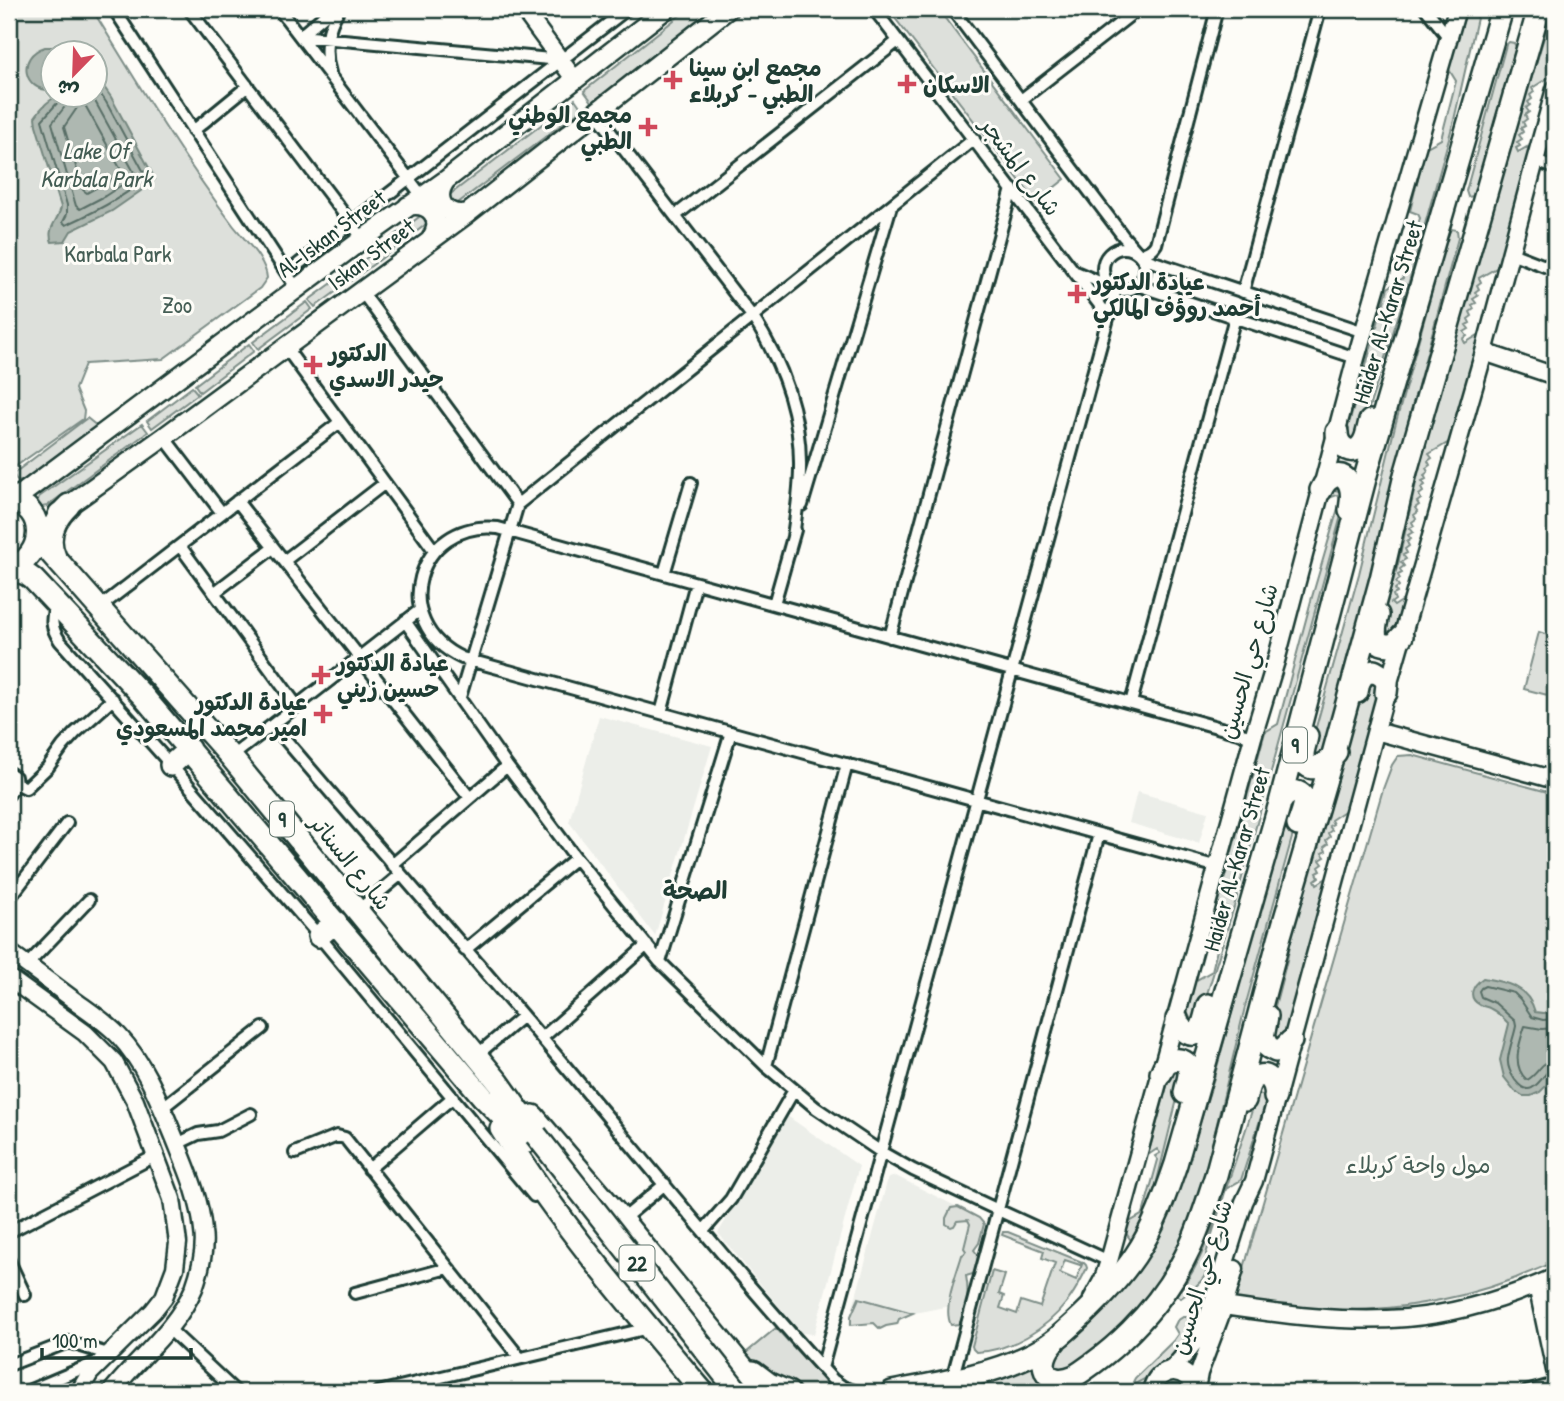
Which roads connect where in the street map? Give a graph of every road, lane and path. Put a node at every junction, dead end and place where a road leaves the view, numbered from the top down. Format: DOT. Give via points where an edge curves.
graph roads {
  1 [pos="114,9"];
  2 [pos="189,9"];
  3 [pos="279,9"];
  4 [pos="332,9"];
  5 [pos="339,9"];
  6 [pos="523,9"];
  7 [pos="627,9"];
  8 [pos="666,9"];
  9 [pos="728,9"];
  10 [pos="874,9"];
  11 [pos="952,9"];
  12 [pos="1138,9"];
  13 [pos="1217,9"];
  14 [pos="1320,9"];
  15 [pos="1426,9"];
  16 [pos="1457,9"];
  17 [pos="1502,9"];
  18 [pos="1539,9"];
  19 [pos="1555,14"];
  20 [pos="300,36"];
  21 [pos="1449,38"];
  22 [pos="328,39"];
  23 [pos="898,41"];
  24 [pos="561,60"];
  25 [pos="1487,65"];
  26 [pos="332,79"];
  27 [pos="575,80"];
  28 [pos="248,86"];
  29 [pos="1555,89"];
  30 [pos="1021,100"];
  31 [pos="596,113"];
  32 [pos="1509,116"];
  33 [pos="193,131"];
  34 [pos="974,139"];
  35 [pos="1535,161"];
  36 [pos="1555,168"];
  37 [pos="408,179"];
  38 [pos="446,180"];
  39 [pos="1012,189"];
  40 [pos="1487,189"];
  41 [pos="415,201"];
  42 [pos="891,206"];
  43 [pos="468,213"];
  44 [pos="676,216"];
  45 [pos="352,223"];
  46 [pos="1438,234"];
  47 [pos="363,239"];
  48 [pos="432,239"];
  49 [pos="1511,253"];
  50 [pos="1140,255"];
  51 [pos="1073,270"];
  52 [pos="1555,270"];
  53 [pos="292,281"];
  54 [pos="1137,285"];
  55 [pos="1115,288"];
  56 [pos="362,292"];
  57 [pos="1243,292"];
  58 [pos="752,316"];
  59 [pos="1108,316"];
  60 [pos="1235,317"];
  61 [pos="1364,332"];
  62 [pos="1403,347"];
  63 [pos="286,348"];
  64 [pos="1484,352"];
  65 [pos="1356,358"];
  66 [pos="1437,360"];
  67 [pos="1555,376"];
  68 [pos="340,422"];
  69 [pos="164,437"];
  70 [pos="1339,454"];
  71 [pos="385,483"];
  72 [pos="691,483"];
  73 [pos="1321,490"];
  74 [pos="13,497"];
  75 [pos="237,501"];
  76 [pos="517,504"];
  77 [pos="69,505"];
  78 [pos="222,513"];
  79 [pos="509,531"];
  80 [pos="38,532"];
  81 [pos="793,537"];
  82 [pos="1349,540"];
  83 [pos="180,546"];
  84 [pos="273,548"];
  85 [pos="435,550"];
  86 [pos="284,561"];
  87 [pos="58,562"];
  88 [pos="12,573"];
  89 [pos="664,574"];
  90 [pos="1381,579"];
  91 [pos="696,583"];
  92 [pos="214,593"];
  93 [pos="57,604"];
  94 [pos="774,604"];
  95 [pos="100,607"];
  96 [pos="420,610"];
  97 [pos="405,621"];
  98 [pos="1325,631"];
  99 [pos="890,637"];
  100 [pos="138,651"];
  101 [pos="1389,653"];
  102 [pos="359,657"];
  103 [pos="471,661"];
  104 [pos="118,669"];
  105 [pos="1012,670"];
  106 [pos="163,681"];
  107 [pos="1386,693"];
  108 [pos="143,696"];
  109 [pos="460,697"];
  110 [pos="113,699"];
  111 [pos="1131,703"];
  112 [pos="296,706"];
  113 [pos="661,713"];
  114 [pos="273,725"];
  115 [pos="1376,731"];
  116 [pos="730,732"];
  117 [pos="1253,737"];
  118 [pos="189,749"];
  119 [pos="231,757"];
  120 [pos="1332,758"];
  121 [pos="847,764"];
  122 [pos="172,765"];
  123 [pos="507,766"];
  124 [pos="9,773"];
  125 [pos="1555,780"];
  126 [pos="16,783"];
  127 [pos="9,794"];
  128 [pos="470,798"];
  129 [pos="977,800"];
  130 [pos="1280,803"];
  131 [pos="67,823"];
  132 [pos="1099,834"];
  133 [pos="576,858"];
  134 [pos="391,865"];
  135 [pos="1218,867"];
  136 [pos="400,875"];
  137 [pos="9,899"];
  138 [pos="89,900"];
  139 [pos="358,911"];
  140 [pos="1246,917"];
  141 [pos="336,922"];
  142 [pos="319,936"];
  143 [pos="1279,939"];
  144 [pos="647,945"];
  145 [pos="465,950"];
  146 [pos="9,952"];
  147 [pos="660,962"];
  148 [pos="27,965"];
  149 [pos="9,978"];
  150 [pos="1266,986"];
  151 [pos="523,1016"];
  152 [pos="264,1028"];
  153 [pos="542,1038"];
  154 [pos="1179,1038"];
  155 [pos="477,1055"];
  156 [pos="1278,1058"];
  157 [pos="766,1066"];
  158 [pos="1161,1073"];
  159 [pos="491,1090"];
  160 [pos="794,1090"];
  161 [pos="453,1097"];
  162 [pos="1275,1097"];
  163 [pos="162,1108"];
  164 [pos="251,1114"];
  165 [pos="1183,1138"];
  166 [pos="531,1139"];
  167 [pos="177,1144"];
  168 [pos="881,1152"];
  169 [pos="295,1153"];
  170 [pos="155,1156"];
  171 [pos="369,1169"];
  172 [pos="1216,1175"];
  173 [pos="1254,1181"];
  174 [pos="665,1184"];
  175 [pos="998,1210"];
  176 [pos="622,1220"];
  177 [pos="704,1230"];
  178 [pos="9,1233"];
  179 [pos="582,1244"];
  180 [pos="1136,1254"];
  181 [pos="9,1261"];
  182 [pos="1109,1261"];
  183 [pos="448,1268"];
  184 [pos="1555,1277"];
  185 [pos="1537,1285"];
  186 [pos="355,1293"];
  187 [pos="25,1295"];
  188 [pos="1224,1306"];
  189 [pos="1076,1322"];
  190 [pos="649,1328"];
  191 [pos="169,1329"];
  192 [pos="1055,1341"];
  193 [pos="724,1344"];
  194 [pos="105,1358"];
  195 [pos="520,1358"];
  196 [pos="9,1364"];
  197 [pos="822,1368"];
  198 [pos="1555,1370"];
  199 [pos="1167,1372"];
  200 [pos="688,1374"];
  201 [pos="1078,1375"];
  202 [pos="952,1380"];
  203 [pos="1555,1384"];
  204 [pos="403,1389"];
  205 [pos="1197,1390"];
  206 [pos="26,1392"];
  207 [pos="79,1392"];
  208 [pos="111,1392"];
  209 [pos="236,1392"];
  210 [pos="378,1392"];
  211 [pos="702,1392"];
  212 [pos="723,1392"];
  213 [pos="738,1392"];
  214 [pos="762,1392"];
  215 [pos="788,1392"];
  216 [pos="857,1392"];
  217 [pos="892,1392"];
  218 [pos="1048,1392"];
  219 [pos="1152,1392"];
  220 [pos="1526,1392"];
  1 -- 33 [label="street"];
  2 -- 28 [label="street"];
  3 -- 20 [label="street"];
  4 -- 20 [label="street"];
  5 -- 22 [label="street"];
  6 -- 24 [label="main road"];
  7 -- 24 [label="street"];
  8 -- 27 [label="main road, Al-Iskan Street"];
  9 -- 31 [label="main road, Iskan Street"];
  10 -- 23 [label="street, شارع المشجر"];
  11 -- 30 [label="street, شارع المشجر"];
  12 -- 30 [label="street"];
  13 -- 50 [label="street" via="1156,244"];
  14 -- 57 [label="street"];
  15 -- 21 [label="street"];
  16 -- 21 [label="main road"];
  17 -- 25 [label="highway, Haider Al-Karar Street / 9"];
  18 -- 32 [label="highway, 9"];
  19 -- 32 [label="highway" via="1545,20 1521,95"];
  20 -- 22 [label="street"];
  20 -- 26 [label="street"];
  21 -- 61 [label="main road"];
  22 -- 24 [label="street"];
  22 -- 26 [label="street"];
  23 -- 34 [label="street, شارع المشجر"];
  23 -- 44 [label="street"];
  24 -- 27 [label="main road"];
  24 -- 37 [label="street"];
  25 -- 40 [label="highway" via="1481,115 1458,201 1467,209 1474,208"];
  25 -- 46 [label="highway, Haider Al-Karar Street / 9"];
  26 -- 37 [label="street"];
  27 -- 38 [label="main road, Al-Iskan Street"];
  28 -- 33 [label="street"];
  28 -- 45 [label="street"];
  29 -- 35 [label="main road"];
  30 -- 50 [label="street, شارع المشجر"];
  31 -- 43 [label="main road, Iskan Street"];
  31 -- 44 [label="street"];
  32 -- 40 [label="highway, 9"];
  33 -- 53 [label="street"];
  34 -- 39 [label="street, شارع المشجر"];
  34 -- 42 [label="street"];
  35 -- 36 [label="street"];
  35 -- 49 [label="main road"];
  37 -- 41 [label="street"];
  37 -- 45 [label="street"];
  38 -- 41 [label="main road, Al-Iskan Street"];
  38 -- 43 [label="main road" via="440,191 445,208 456,214"];
  39 -- 51 [label="street, شارع المشجر"];
  39 -- 99 [label="street"];
  40 -- 66 [label="highway, 9"];
  41 -- 47 [label="main road, Al-Iskan Street"];
  41 -- 48 [label="main road" via="433,213 437,224"];
  42 -- 58 [label="street"];
  42 -- 81 [label="street"];
  43 -- 48 [label="main road, Iskan Street"];
  44 -- 58 [label="street"];
  45 -- 47 [label="street"];
  45 -- 53 [label="street"];
  46 -- 62 [label="highway, Haider Al-Karar Street / 9"];
  46 -- 66 [label="highway" via="1448,221 1462,229 1436,330"];
  47 -- 53 [label="main road, Al-Iskan Street"];
  48 -- 56 [label="main road, Iskan Street"];
  49 -- 52 [label="street"];
  49 -- 64 [label="main road"];
  50 -- 54 [label="street" via="1145,270"];
  50 -- 55 [label="street" via="1126,247 1108,254 1102,272"];
  50 -- 57 [label="street"];
  51 -- 55 [label="street"];
  51 -- 59 [label="street, شارع المشجر"];
  53 -- 74 [label="main road, Al-Iskan Street"];
  54 -- 55 [label="street" via="1127,290"];
  54 -- 60 [label="street"];
  55 -- 59 [label="street"];
  56 -- 63 [label="main road, Iskan Street"];
  56 -- 76 [label="street"];
  57 -- 61 [label="street"];
  58 -- 76 [label="street"];
  58 -- 81 [label="street" via="779,363 797,425 800,467"];
  59 -- 105 [label="street"];
  60 -- 65 [label="street"];
  60 -- 111 [label="street"];
  61 -- 65 [label="main road"];
  62 -- 70 [label="highway" via="1382,383 1364,443"];
  62 -- 82 [label="highway, Haider Al-Karar Street / 9"];
  63 -- 68 [label="street"];
  63 -- 69 [label="main road, Iskan Street"];
  64 -- 67 [label="main road"];
  64 -- 101 [label="main road"];
  65 -- 70 [label="main road"];
  66 -- 90 [label="highway, 9"];
  68 -- 71 [label="street"];
  68 -- 75 [label="street"];
  69 -- 77 [label="main road, Iskan Street"];
  69 -- 78 [label="street"];
  70 -- 73 [label="highway"];
  70 -- 82 [label="highway" via="1351,490"];
  71 -- 85 [label="street"];
  71 -- 86 [label="street"];
  72 -- 89 [label="street"];
  73 -- 117 [label="main road, شارع حي الحسين"];
  74 -- 80 [label="highway, 9" via="30,512"];
  75 -- 78 [label="street"];
  75 -- 84 [label="street"];
  76 -- 79 [label="street"];
  77 -- 80 [label="main road, Iskan Street"];
  77 -- 87 [label="highway" via="52,533 51,547"];
  78 -- 83 [label="street"];
  79 -- 85 [label="street" via="489,527 465,531"];
  79 -- 89 [label="street"];
  79 -- 103 [label="street"];
  80 -- 87 [label="highway, شارع السناتر / 9"];
  80 -- 88 [label="highway, 9" via="30,556"];
  81 -- 94 [label="street"];
  82 -- 98 [label="highway, Haider Al-Karar Street / 9"];
  83 -- 92 [label="street"];
  83 -- 95 [label="street"];
  84 -- 86 [label="street"];
  84 -- 92 [label="street"];
  85 -- 96 [label="street" via="421,577"];
  86 -- 102 [label="street"];
  87 -- 95 [label="highway, شارع السناتر / 9"];
  88 -- 93 [label="highway, شارع السناتر / 9" via="33,579"];
  89 -- 91 [label="street"];
  90 -- 101 [label="highway" via="1382,599 1374,632"];
  90 -- 120 [label="highway, 9"];
  91 -- 94 [label="street"];
  91 -- 113 [label="street"];
  92 -- 112 [label="street"];
  93 -- 104 [label="highway, شارع السناتر / 9"];
  93 -- 110 [label="street" via="52,618 55,633"];
  94 -- 99 [label="street"];
  95 -- 100 [label="highway, شارع السناتر / 9"];
  96 -- 97 [label="street"];
  96 -- 103 [label="street" via="440,644"];
  97 -- 102 [label="street"];
  97 -- 109 [label="street"];
  98 -- 120 [label="highway" via="1303,757 1314,767"];
  98 -- 130 [label="highway, Haider Al-Karar Street / 9"];
  99 -- 105 [label="street"];
  100 -- 104 [label="highway" via="136,668"];
  100 -- 106 [label="highway, شارع السناتر / 9"];
  101 -- 107 [label="highway"];
  101 -- 120 [label="highway" via="1362,677 1344,739"];
  102 -- 112 [label="street"];
  102 -- 128 [label="street"];
  103 -- 109 [label="street"];
  103 -- 113 [label="street"];
  104 -- 108 [label="highway, شارع السناتر / 9"];
  105 -- 111 [label="street"];
  105 -- 129 [label="street"];
  106 -- 108 [label="highway" via="156,677 145,680"];
  106 -- 119 [label="highway, شارع السناتر / 9"];
  107 -- 115 [label="main road"];
  108 -- 118 [label="highway, شارع السناتر / 9"];
  109 -- 123 [label="street"];
  110 -- 122 [label="street"];
  110 -- 126 [label="street" via="26,788"];
  111 -- 117 [label="street"];
  112 -- 114 [label="street"];
  113 -- 116 [label="street"];
  114 -- 119 [label="street"];
  114 -- 134 [label="street"];
  115 -- 125 [label="main road"];
  115 -- 156 [label="main road"];
  116 -- 121 [label="street"];
  116 -- 147 [label="street"];
  117 -- 135 [label="main road, شارع حي الحسين"];
  118 -- 122 [label="highway"];
  118 -- 141 [label="highway, شارع السناتر / 9"];
  119 -- 139 [label="highway, شارع السناتر / 9"];
  120 -- 143 [label="highway, 9"];
  121 -- 129 [label="street"];
  121 -- 157 [label="street"];
  122 -- 142 [label="street"];
  123 -- 128 [label="street"];
  123 -- 133 [label="street"];
  124 -- 126 [label="street"];
  126 -- 127 [label="street"];
  128 -- 134 [label="street"];
  129 -- 132 [label="street"];
  129 -- 168 [label="street"];
  130 -- 140 [label="highway, Haider Al-Karar Street / 9"];
  130 -- 143 [label="highway" via="1292,791 1301,793 1305,801 1275,914"];
  131 -- 137 [label="street"];
  132 -- 135 [label="street"];
  132 -- 175 [label="street"];
  133 -- 144 [label="street"];
  133 -- 145 [label="street"];
  134 -- 136 [label="street"];
  135 -- 154 [label="main road, شارع حي الحسين"];
  136 -- 139 [label="street"];
  136 -- 145 [label="street"];
  138 -- 148 [label="street"];
  139 -- 155 [label="highway, شارع السناتر / 9"];
  140 -- 154 [label="highway" via="1217,971 1201,1028"];
  140 -- 165 [label="highway, Haider Al-Karar Street / 9"];
  141 -- 142 [label="highway"];
  141 -- 159 [label="highway, شارع السناتر / 9"];
  142 -- 161 [label="street"];
  143 -- 150 [label="highway, 9"];
  144 -- 147 [label="street"];
  144 -- 153 [label="street"];
  145 -- 151 [label="street"];
  146 -- 148 [label="main road"];
  147 -- 157 [label="street"];
  148 -- 163 [label="main road" via="117,1034 143,1067"];
  149 -- 170 [label="main road" via="85,1032 114,1062 135,1101"];
  150 -- 156 [label="highway" via="1269,1002 1263,1037"];
  150 -- 172 [label="highway, 9"];
  151 -- 153 [label="street"];
  151 -- 155 [label="street"];
  152 -- 163 [label="street"];
  153 -- 174 [label="street"];
  154 -- 158 [label="highway"];
  154 -- 165 [label="highway" via="1190,1071"];
  155 -- 159 [label="highway, شارع السناتر / 9"];
  156 -- 162 [label="highway"];
  156 -- 172 [label="highway" via="1253,1079"];
  157 -- 160 [label="street"];
  158 -- 182 [label="main road"];
  159 -- 166 [label="highway, شارع السناتر / 22"];
  159 -- 176 [label="highway, 9" via="545,1129"];
  159 -- 179 [label="highway, 9" via="511,1144"];
  160 -- 168 [label="street"];
  160 -- 177 [label="street" via="731,1199"];
  161 -- 171 [label="street"];
  161 -- 179 [label="street" via="558,1225"];
  162 -- 173 [label="main road, شارع حي الحسين"];
  163 -- 167 [label="main road"];
  164 -- 167 [label="street"];
  165 -- 180 [label="highway, Haider Al-Karar Street / 9" via="1165,1196"];
  166 -- 212 [label="highway, 22"];
  166 -- 213 [label="highway, 22, bridge"];
  167 -- 191 [label="main road" via="195,1194 204,1245 194,1287"];
  168 -- 175 [label="street"];
  168 -- 197 [label="street"];
  169 -- 171 [label="street" via="340,1136"];
  170 -- 178 [label="street"];
  170 -- 194 [label="main road" via="172,1199 178,1243 175,1268 164,1297"];
  171 -- 183 [label="street"];
  172 -- 201 [label="highway, 9" via="1189,1248 1166,1289 1126,1337"];
  173 -- 188 [label="main road, شارع حي الحسين"];
  173 -- 199 [label="main road, شارع حي الحسين" via="1205,1327"];
  174 -- 176 [label="street"];
  174 -- 177 [label="street"];
  175 -- 182 [label="street"];
  175 -- 202 [label="street"];
  176 -- 193 [label="highway, 9"];
  177 -- 197 [label="street"];
  179 -- 190 [label="highway, 9"];
  180 -- 182 [label="highway" via="1124,1263"];
  180 -- 189 [label="highway, Haider Al-Karar Street / 9"];
  181 -- 187 [label="street"];
  182 -- 189 [label="main road"];
  183 -- 186 [label="street"];
  183 -- 195 [label="street"];
  184 -- 185 [label="main road"];
  185 -- 188 [label="main road" via="1485,1303 1407,1318 1306,1317"];
  185 -- 198 [label="main road"];
  188 -- 205 [label="main road, شارع حي الحسين"];
  189 -- 192 [label="highway, Haider Al-Karar Street / 9"];
  190 -- 195 [label="street"];
  190 -- 200 [label="highway, 9"];
  191 -- 208 [label="main road"];
  191 -- 209 [label="street"];
  192 -- 201 [label="highway" via="1043,1360 1047,1373 1062,1380"];
  192 -- 202 [label="highway, Haider Al-Karar Street / 9" via="1028,1357"];
  193 -- 200 [label="highway" via="728,1361 720,1377 703,1382"];
  193 -- 214 [label="highway"];
  193 -- 215 [label="highway, 9" via="755,1374"];
  194 -- 196 [label="street" via="68,1342"];
  194 -- 206 [label="street"];
  194 -- 207 [label="main road"];
  195 -- 204 [label="street"];
  197 -- 216 [label="street" via="837,1384"];
  199 -- 205 [label="main road" via="1187,1375"];
  199 -- 219 [label="main road"];
  200 -- 211 [label="highway, 9"];
  201 -- 218 [label="highway, 9"];
  202 -- 217 [label="highway, 9"];
  203 -- 220 [label="street"];
  204 -- 210 [label="street"];
}
